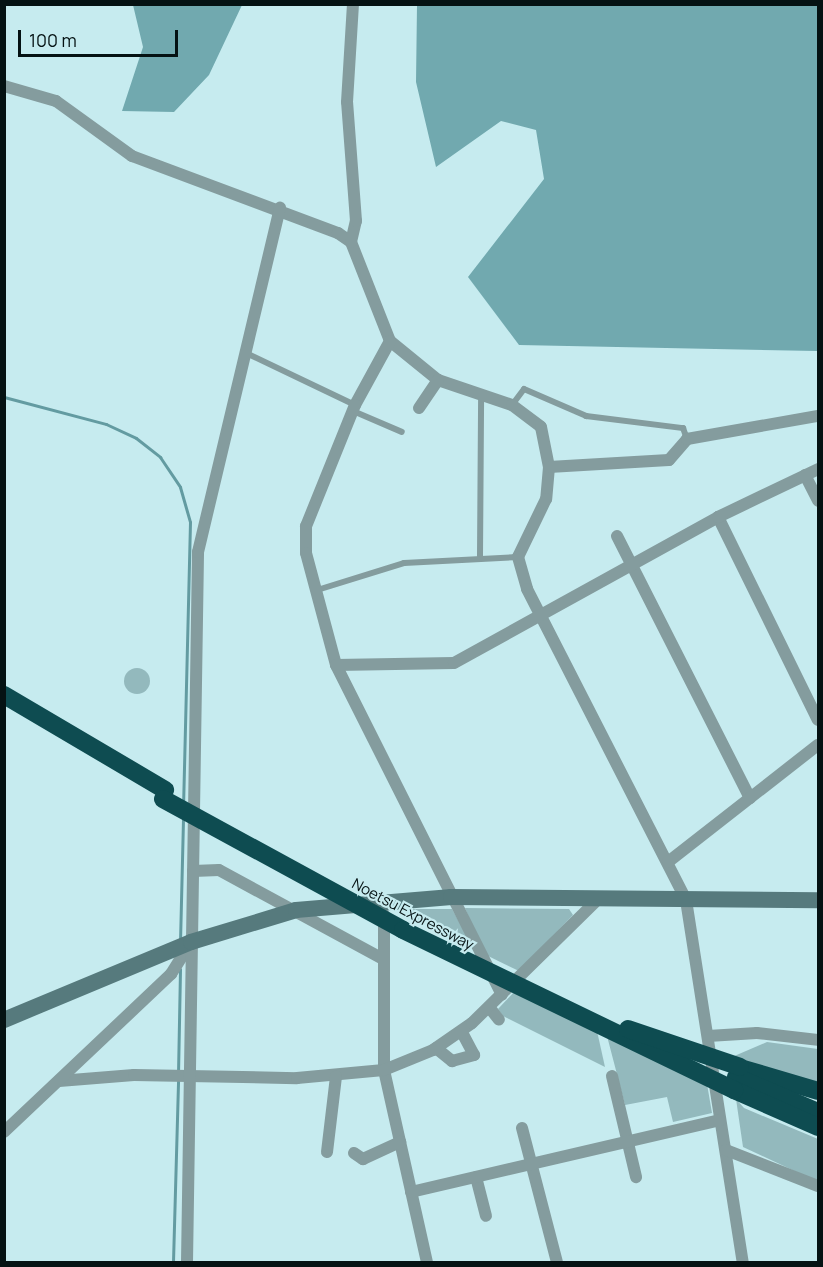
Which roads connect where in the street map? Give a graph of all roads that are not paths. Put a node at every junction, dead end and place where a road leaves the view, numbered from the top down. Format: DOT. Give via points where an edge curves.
graph roads {
  1 [pos="353,4"];
  2 [pos="4,86"];
  3 [pos="280,208"];
  4 [pos="351,242"];
  5 [pos="390,341"];
  6 [pos="243,351"];
  7 [pos="438,380"];
  8 [pos="481,393"];
  9 [pos="512,405"];
  10 [pos="353,408"];
  11 [pos="419,408"];
  12 [pos="819,416"];
  13 [pos="402,432"];
  14 [pos="687,439"];
  15 [pos="549,467"];
  16 [pos="819,469"];
  17 [pos="805,475"];
  18 [pos="819,501"];
  19 [pos="718,518"];
  20 [pos="616,536"];
  21 [pos="480,556"];
  22 [pos="518,556"];
  23 [pos="633,567"];
  24 [pos="313,591"];
  25 [pos="545,618"];
  26 [pos="336,665"];
  27 [pos="4,695"];
  28 [pos="4,707"];
  29 [pos="819,720"];
  30 [pos="819,745"];
  31 [pos="164,795"];
  32 [pos="750,798"];
  33 [pos="668,862"];
  34 [pos="193,871"];
  35 [pos="451,897"];
  36 [pos="598,899"];
  37 [pos="686,900"];
  38 [pos="819,900"];
  39 [pos="385,903"];
  40 [pos="288,912"];
  41 [pos="191,942"];
  42 [pos="381,958"];
  43 [pos="502,995"];
  44 [pos="489,1007"];
  45 [pos="4,1020"];
  46 [pos="499,1020"];
  47 [pos="461,1030"];
  48 [pos="708,1036"];
  49 [pos="819,1040"];
  50 [pos="436,1048"];
  51 [pos="384,1070"];
  52 [pos="189,1076"];
  53 [pos="612,1076"];
  54 [pos="336,1077"];
  55 [pos="737,1078"];
  56 [pos="59,1081"];
  57 [pos="819,1091"];
  58 [pos="819,1112"];
  59 [pos="720,1120"];
  60 [pos="819,1127"];
  61 [pos="522,1128"];
  62 [pos="4,1132"];
  63 [pos="627,1140"];
  64 [pos="399,1142"];
  65 [pos="726,1150"];
  66 [pos="327,1152"];
  67 [pos="354,1153"];
  68 [pos="531,1164"];
  69 [pos="476,1177"];
  70 [pos="636,1177"];
  71 [pos="819,1186"];
  72 [pos="411,1192"];
  73 [pos="486,1216"];
  74 [pos="187,1263"];
  75 [pos="427,1263"];
  76 [pos="556,1263"];
  77 [pos="743,1263"];
  1 -- 4 [label="street" via="347,102 356,221"];
  2 -- 3 [label="street" via="57,100 132,156"];
  3 -- 4 [label="street"];
  3 -- 6 [label="street"];
  4 -- 5 [label="street"];
  5 -- 7 [label="street"];
  5 -- 10 [label="street"];
  6 -- 10 [label="lane"];
  6 -- 34 [label="street" via="198,552"];
  7 -- 8 [label="street"];
  7 -- 11 [label="street"];
  8 -- 9 [label="street"];
  8 -- 21 [label="lane"];
  9 -- 14 [label="lane" via="519,393 531,390 586,416 683,428"];
  9 -- 15 [label="street" via="541,427"];
  10 -- 13 [label="lane"];
  10 -- 24 [label="street" via="306,526"];
  12 -- 14 [label="street"];
  14 -- 15 [label="street" via="669,460"];
  15 -- 22 [label="street" via="546,500"];
  16 -- 17 [label="street"];
  17 -- 18 [label="street"];
  17 -- 19 [label="street"];
  19 -- 23 [label="street"];
  19 -- 29 [label="street"];
  20 -- 23 [label="street"];
  21 -- 22 [label="lane"];
  21 -- 24 [label="lane" via="404,563"];
  22 -- 25 [label="street" via="526,589"];
  23 -- 25 [label="street"];
  23 -- 32 [label="street"];
  24 -- 26 [label="street"];
  25 -- 26 [label="street" via="454,663"];
  25 -- 33 [label="street"];
  26 -- 35 [label="street"];
  27 -- 31 [label="highway, Noetsu Expressway"];
  28 -- 31 [label="highway, Noetsu Expressway"];
  30 -- 32 [label="street"];
  31 -- 55 [label="highway, Noetsu Expressway, bridge" via="363,899"];
  31 -- 55 [label="highway, Noetsu Expressway, bridge" via="404,930"];
  32 -- 33 [label="street"];
  33 -- 37 [label="street"];
  34 -- 40 [label="street" via="219,870"];
  34 -- 41 [label="street"];
  35 -- 36 [label="street"];
  35 -- 39 [label="street"];
  35 -- 43 [label="street"];
  36 -- 37 [label="street"];
  36 -- 43 [label="street"];
  37 -- 38 [label="street"];
  37 -- 48 [label="street"];
  39 -- 40 [label="street"];
  39 -- 42 [label="street"];
  40 -- 41 [label="street"];
  40 -- 42 [label="street"];
  41 -- 45 [label="street"];
  41 -- 52 [label="street"];
  41 -- 56 [label="street" via="171,974"];
  42 -- 51 [label="street"];
  43 -- 44 [label="street"];
  44 -- 46 [label="street"];
  44 -- 47 [label="street"];
  47 -- 50 [label="street"];
  47 -- 50 [label="street" via="474,1055 452,1061"];
  48 -- 49 [label="street" via="758,1033"];
  48 -- 59 [label="street"];
  50 -- 51 [label="street"];
  51 -- 54 [label="street"];
  51 -- 64 [label="street"];
  52 -- 54 [label="street"];
  52 -- 56 [label="street"];
  52 -- 74 [label="street"];
  53 -- 63 [label="street"];
  54 -- 66 [label="street"];
  55 -- 57 [label="highway"];
  55 -- 58 [label="highway, Noetsu Expressway"];
  55 -- 60 [label="highway, Noetsu Expressway"];
  56 -- 62 [label="street"];
  59 -- 63 [label="street"];
  59 -- 65 [label="street"];
  61 -- 68 [label="street"];
  63 -- 68 [label="street"];
  63 -- 70 [label="street"];
  64 -- 67 [label="street" via="363,1159"];
  64 -- 72 [label="street"];
  65 -- 71 [label="street"];
  65 -- 77 [label="street"];
  68 -- 69 [label="street"];
  68 -- 76 [label="street"];
  69 -- 72 [label="street"];
  69 -- 73 [label="street"];
  72 -- 75 [label="street"];
}
